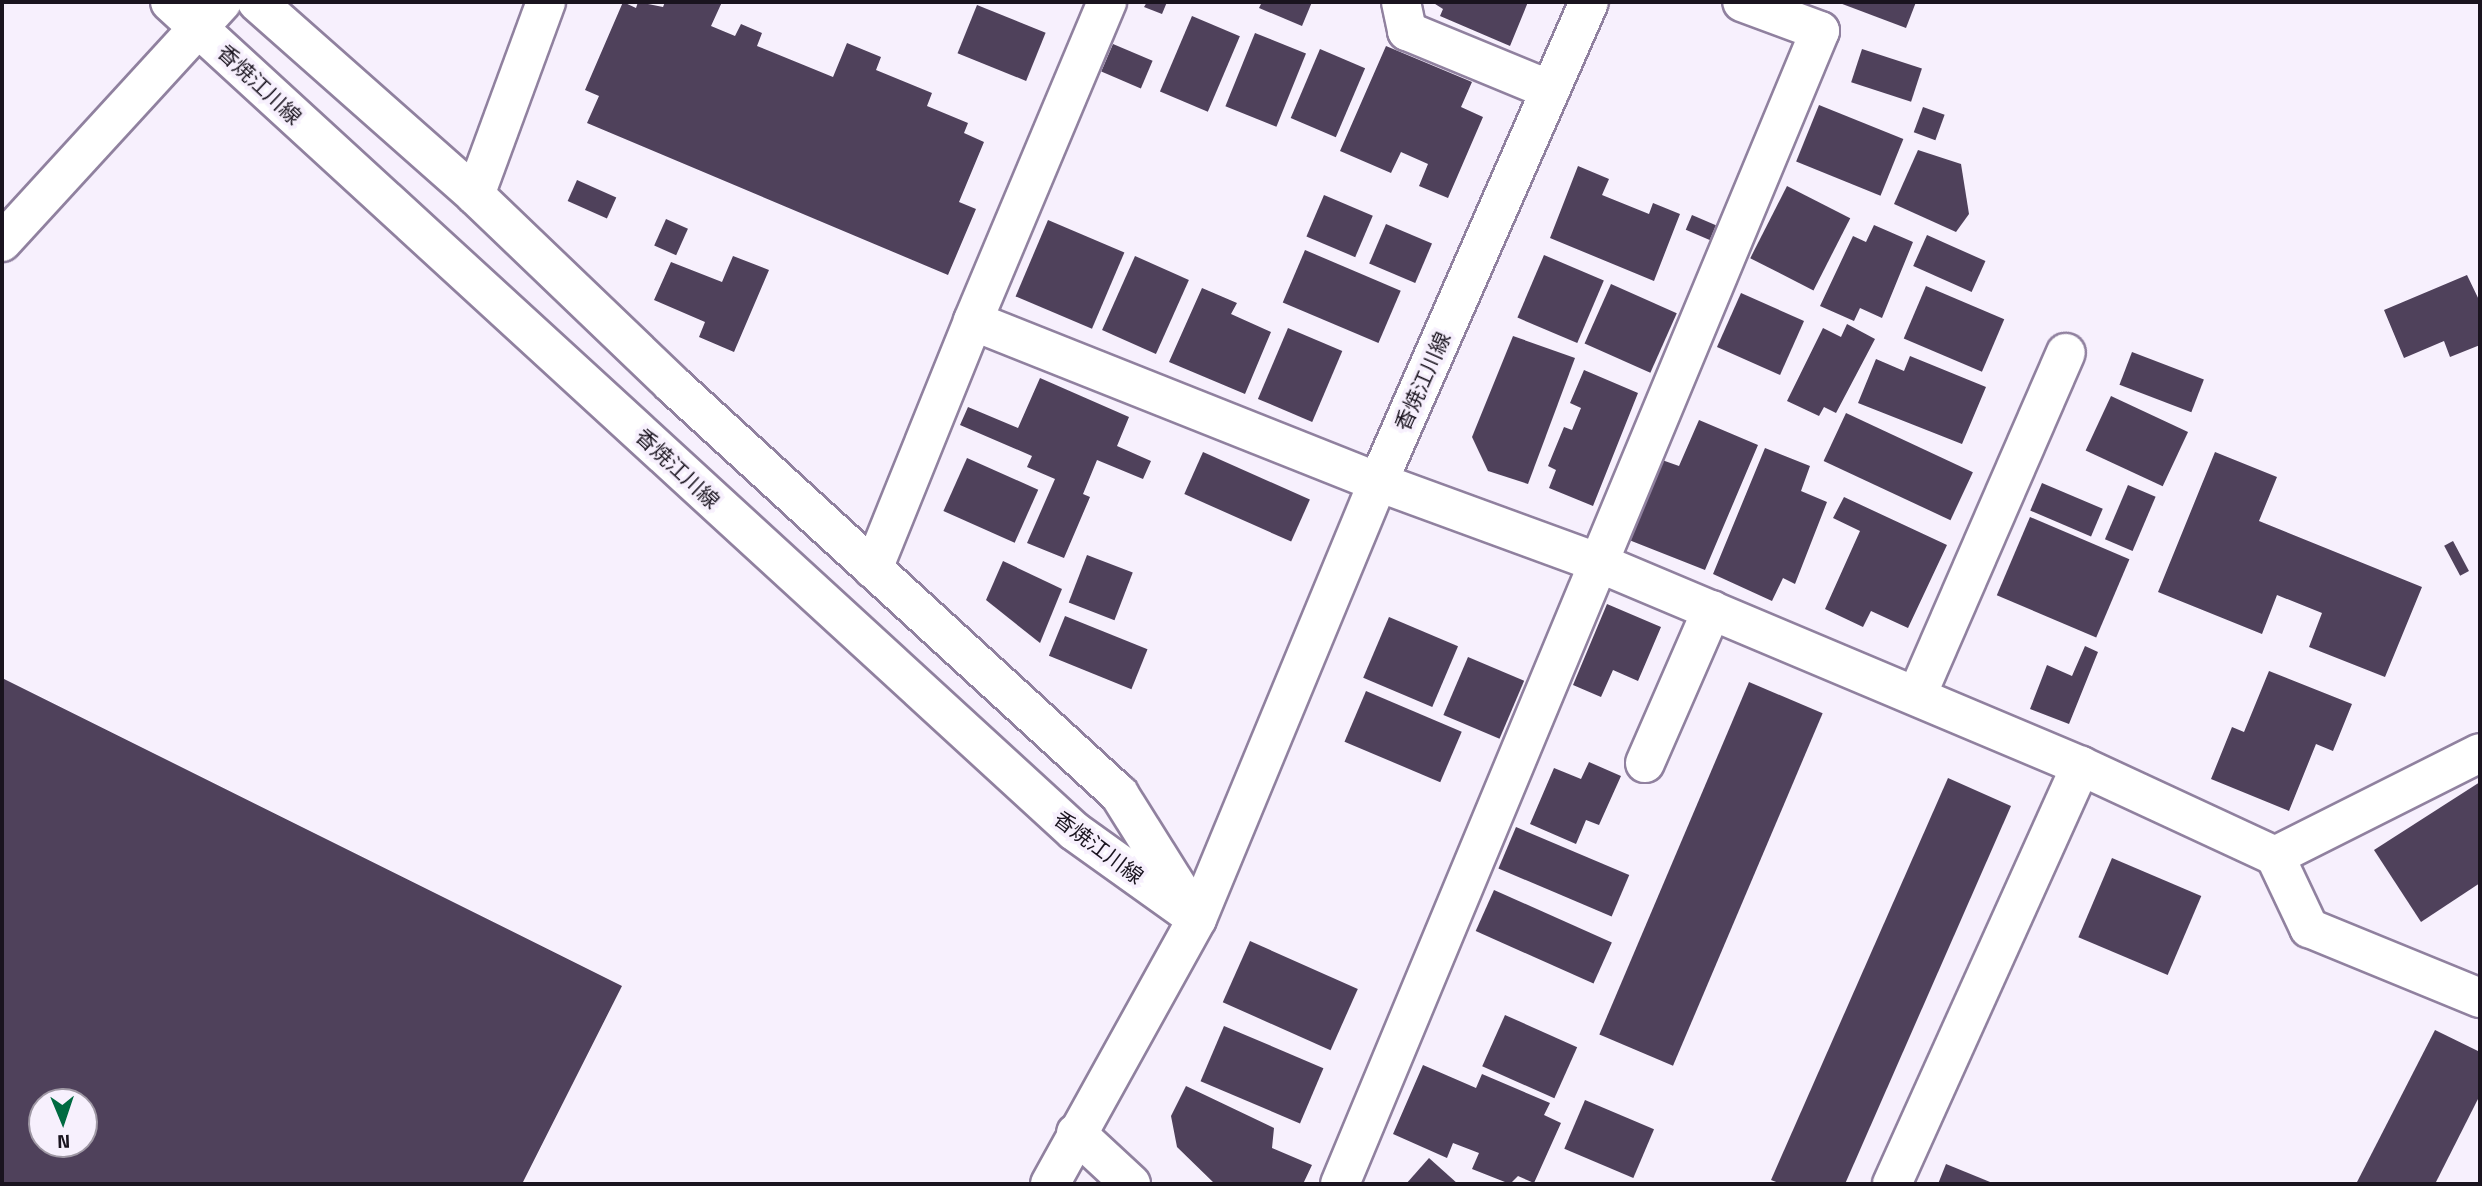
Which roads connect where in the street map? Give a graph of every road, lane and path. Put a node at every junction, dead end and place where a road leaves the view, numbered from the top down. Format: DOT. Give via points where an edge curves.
graph roads {
  1 [pos="170,2"];
  2 [pos="257,2"];
  3 [pos="546,2"];
  4 [pos="1107,2"];
  5 [pos="1401,2"];
  6 [pos="1589,2"];
  7 [pos="1742,2"];
  8 [pos="210,15"];
  9 [pos="1549,90"];
  10 [pos="475,195"];
  11 [pos="2,242"];
  12 [pos="973,321"];
  13 [pos="2066,353"];
  14 [pos="1378,482"];
  15 [pos="1599,563"];
  16 [pos="873,569"];
  17 [pos="1712,610"];
  18 [pos="1917,695"];
  19 [pos="2480,753"];
  20 [pos="1645,763"];
  21 [pos="2081,766"];
  22 [pos="2275,856"];
  23 [pos="1197,919"];
  24 [pos="2480,998"];
  25 [pos="1076,1133"];
  26 [pos="1050,1184"];
  27 [pos="1131,1184"];
  28 [pos="1340,1184"];
  29 [pos="1892,1184"];
  1 -- 8 [label="street, 香焼江川線"];
  2 -- 10 [label="street, 香焼江川線"];
  3 -- 10 [label="street"];
  4 -- 12 [label="street"];
  5 -- 9 [label="street" via="1407,31"];
  6 -- 9 [label="street, 香焼江川線"];
  7 -- 15 [label="street" via="1820,31"];
  8 -- 11 [label="street"];
  8 -- 23 [label="street, 香焼江川線" via="1074,831"];
  9 -- 14 [label="street, 香焼江川線"];
  10 -- 16 [label="street, 香焼江川線"];
  12 -- 14 [label="street"];
  12 -- 16 [label="street"];
  13 -- 18 [label="street"];
  14 -- 15 [label="street"];
  14 -- 23 [label="street, 香焼江川線"];
  15 -- 17 [label="street"];
  15 -- 28 [label="street"];
  16 -- 23 [label="street, 香焼江川線" via="1119,794"];
  17 -- 18 [label="street"];
  17 -- 20 [label="street"];
  18 -- 21 [label="street"];
  19 -- 22 [label="street"];
  21 -- 22 [label="street"];
  21 -- 29 [label="street"];
  22 -- 24 [label="street" via="2309,928"];
  23 -- 25 [label="street"];
  25 -- 26 [label="street"];
  25 -- 27 [label="street"];
}
